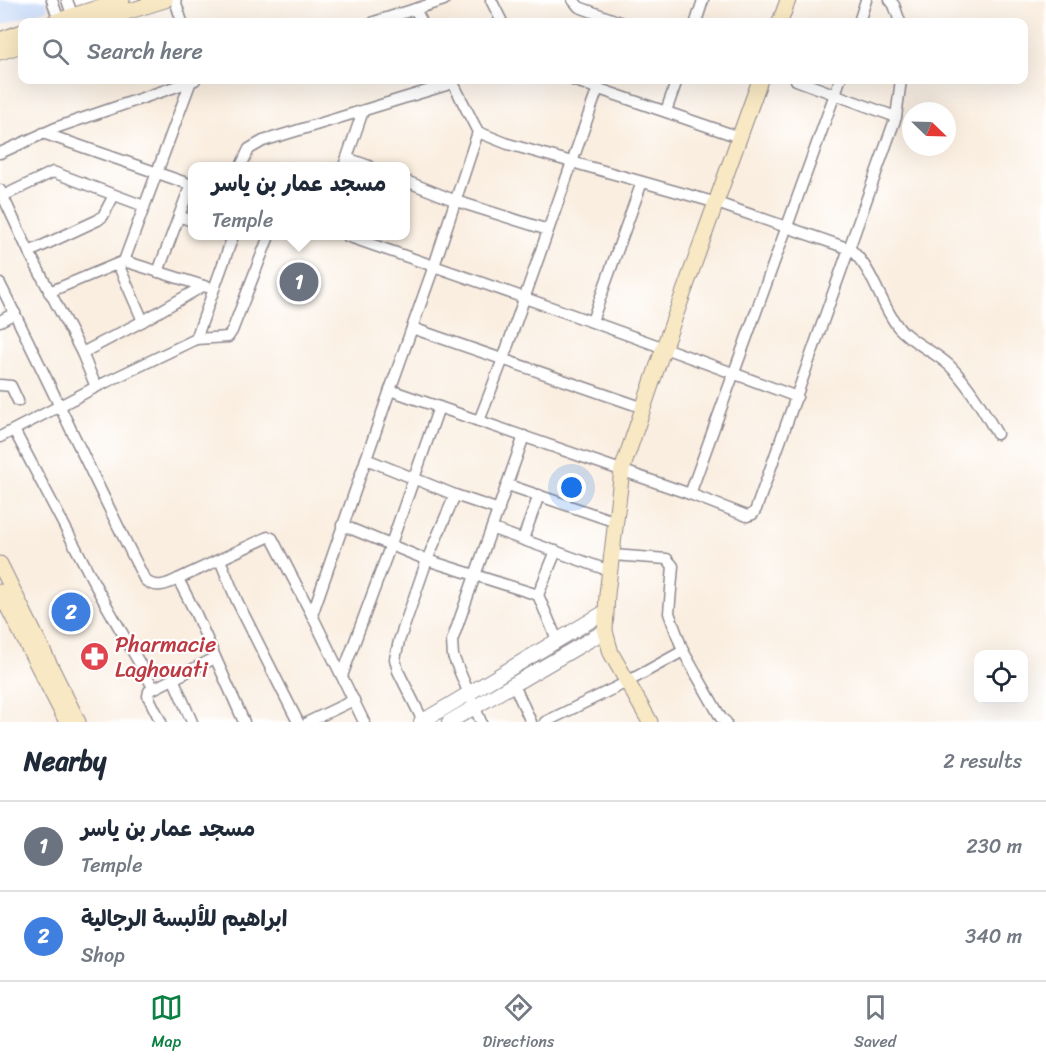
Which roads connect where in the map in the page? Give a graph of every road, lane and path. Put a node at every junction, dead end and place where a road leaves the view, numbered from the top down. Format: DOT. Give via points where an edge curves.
graph roads {
  1 [pos="52,0"];
  2 [pos="67,0"];
  3 [pos="122,0"];
  4 [pos="165,0"];
  5 [pos="175,0"];
  6 [pos="444,0"];
  7 [pos="491,0"];
  8 [pos="573,0"];
  9 [pos="703,0"];
  10 [pos="788,0"];
  11 [pos="866,0"];
  12 [pos="890,0"];
  13 [pos="415,9"];
  14 [pos="61,18"];
  15 [pos="62,18"];
  16 [pos="68,18"];
  17 [pos="107,18"];
  18 [pos="181,18"];
  19 [pos="387,18"];
  20 [pos="420,18"];
  21 [pos="500,18"];
  22 [pos="609,18"];
  23 [pos="697,18"];
  24 [pos="781,18"];
  25 [pos="860,18"];
  26 [pos="899,18"];
  27 [pos="18,34"];
  28 [pos="0,40"];
  29 [pos="18,46"];
  30 [pos="0,52"];
  31 [pos="182,84"];
  32 [pos="191,84"];
  33 [pos="443,84"];
  34 [pos="454,84"];
  35 [pos="586,84"];
  36 [pos="676,84"];
  37 [pos="759,84"];
  38 [pos="807,84"];
  39 [pos="839,84"];
  40 [pos="901,84"];
  41 [pos="598,88"];
  42 [pos="836,94"];
  43 [pos="363,111"];
  44 [pos="666,111"];
  45 [pos="897,117"];
  46 [pos="478,132"];
  47 [pos="43,133"];
  48 [pos="739,137"];
  49 [pos="0,153"];
  50 [pos="243,162"];
  51 [pos="346,162"];
  52 [pos="572,162"];
  53 [pos="158,173"];
  54 [pos="642,182"];
  55 [pos="410,183"];
  56 [pos="188,184"];
  57 [pos="1,193"];
  58 [pos="114,195"];
  59 [pos="188,195"];
  60 [pos="456,201"];
  61 [pos="717,203"];
  62 [pos="144,206"];
  63 [pos="179,216"];
  64 [pos="188,219"];
  65 [pos="787,226"];
  66 [pos="548,230"];
  67 [pos="231,240"];
  68 [pos="267,240"];
  69 [pos="359,240"];
  70 [pos="850,249"];
  71 [pos="29,252"];
  72 [pos="121,262"];
  73 [pos="434,266"];
  74 [pos="158,272"];
  75 [pos="0,284"];
  76 [pos="208,287"];
  77 [pos="49,292"];
  78 [pos="524,299"];
  79 [pos="15,313"];
  80 [pos="0,321"];
  81 [pos="143,321"];
  82 [pos="592,321"];
  83 [pos="412,328"];
  84 [pos="196,339"];
  85 [pos="664,347"];
  86 [pos="82,353"];
  87 [pos="504,359"];
  88 [pos="735,373"];
  89 [pos="0,385"];
  90 [pos="96,387"];
  91 [pos="390,390"];
  92 [pos="797,397"];
  93 [pos="18,401"];
  94 [pos="60,405"];
  95 [pos="439,406"];
  96 [pos="644,408"];
  97 [pos="479,421"];
  98 [pos="14,430"];
  99 [pos="998,434"];
  100 [pos="524,436"];
  101 [pos="0,437"];
  102 [pos="366,459"];
  103 [pos="622,470"];
  104 [pos="414,478"];
  105 [pos="508,485"];
  106 [pos="690,494"];
  107 [pos="455,495"];
  108 [pos="539,495"];
  109 [pos="499,510"];
  110 [pos="616,522"];
  111 [pos="342,525"];
  112 [pos="493,529"];
  113 [pos="523,539"];
  114 [pos="391,544"];
  115 [pos="556,551"];
  116 [pos="220,560"];
  117 [pos="427,560"];
  118 [pos="611,563"];
  119 [pos="0,564"];
  120 [pos="475,575"];
  121 [pos="178,579"];
  122 [pos="3,589"];
  123 [pos="538,595"];
  124 [pos="605,612"];
  125 [pos="312,615"];
  126 [pos="605,631"];
  127 [pos="558,642"];
  128 [pos="683,651"];
  129 [pos="215,658"];
  130 [pos="342,676"];
  131 [pos="173,678"];
  132 [pos="627,682"];
  133 [pos="514,685"];
  134 [pos="153,687"];
  135 [pos="468,694"];
  136 [pos="354,700"];
  137 [pos="474,708"];
  138 [pos="74,721"];
  139 [pos="422,721"];
  140 [pos="161,722"];
  141 [pos="192,722"];
  142 [pos="244,722"];
  143 [pos="298,722"];
  144 [pos="308,722"];
  145 [pos="364,722"];
  146 [pos="449,722"];
  147 [pos="481,722"];
  148 [pos="531,722"];
  149 [pos="545,722"];
  150 [pos="650,722"];
  151 [pos="726,722"];
  1 -- 14 [label="street"];
  2 -- 15 [label="street"];
  3 -- 16 [label="main road"];
  4 -- 17 [label="main road"];
  5 -- 18 [label="street"];
  6 -- 13 [label="street"];
  7 -- 21 [label="street"];
  8 -- 22 [label="street" via="579,7"];
  9 -- 23 [label="street"];
  10 -- 24 [label="main road"];
  11 -- 25 [label="street"];
  12 -- 26 [label="street"];
  13 -- 19 [label="street"];
  13 -- 20 [label="street"];
  27 -- 28 [label="main road"];
  29 -- 30 [label="main road"];
  31 -- 47 [label="street"];
  32 -- 53 [label="street"];
  33 -- 43 [label="street"];
  34 -- 46 [label="street"];
  35 -- 41 [label="street"];
  36 -- 44 [label="street"];
  37 -- 48 [label="main road"];
  38 -- 42 [label="street"];
  39 -- 42 [label="street"];
  40 -- 45 [label="street"];
  41 -- 44 [label="street"];
  41 -- 52 [label="street"];
  42 -- 45 [label="street"];
  42 -- 65 [label="street"];
  43 -- 50 [label="street" via="263,141 249,149"];
  43 -- 51 [label="street"];
  44 -- 48 [label="street"];
  45 -- 70 [label="street"];
  46 -- 52 [label="street"];
  46 -- 60 [label="street"];
  47 -- 49 [label="street"];
  47 -- 53 [label="street"];
  48 -- 61 [label="main road"];
  52 -- 54 [label="street"];
  52 -- 66 [label="street"];
  53 -- 56 [label="street"];
  53 -- 62 [label="street"];
  54 -- 61 [label="street"];
  54 -- 82 [label="street"];
  55 -- 60 [label="street"];
  57 -- 58 [label="street" via="52,172"];
  57 -- 71 [label="street"];
  58 -- 62 [label="street"];
  58 -- 71 [label="street" via="98,220"];
  59 -- 63 [label="street"];
  60 -- 66 [label="street"];
  60 -- 73 [label="street"];
  61 -- 65 [label="street"];
  61 -- 85 [label="main road"];
  62 -- 72 [label="street"];
  63 -- 64 [label="street"];
  63 -- 74 [label="street"];
  65 -- 70 [label="street"];
  65 -- 88 [label="street"];
  66 -- 78 [label="street"];
  67 -- 76 [label="street"];
  68 -- 84 [label="street" via="228,337"];
  69 -- 73 [label="street"];
  70 -- 92 [label="street"];
  70 -- 99 [label="street" via="872,276 898,327 950,366"];
  71 -- 77 [label="street"];
  72 -- 74 [label="street"];
  72 -- 77 [label="street"];
  72 -- 81 [label="street"];
  73 -- 78 [label="street"];
  73 -- 83 [label="street"];
  74 -- 76 [label="street"];
  75 -- 79 [label="street"];
  76 -- 81 [label="street"];
  76 -- 84 [label="street"];
  77 -- 86 [label="street"];
  78 -- 82 [label="street"];
  78 -- 87 [label="street"];
  79 -- 80 [label="street"];
  79 -- 94 [label="street"];
  81 -- 86 [label="street"];
  82 -- 85 [label="street"];
  83 -- 87 [label="street"];
  83 -- 91 [label="street"];
  84 -- 90 [label="street"];
  85 -- 88 [label="street"];
  85 -- 96 [label="main road"];
  86 -- 90 [label="street"];
  87 -- 96 [label="street"];
  87 -- 97 [label="street"];
  88 -- 92 [label="street"];
  88 -- 106 [label="street"];
  89 -- 93 [label="street" via="10,386"];
  90 -- 94 [label="street"];
  91 -- 95 [label="street"];
  91 -- 102 [label="street"];
  92 -- 106 [label="street" via="753,514 747,516"];
  94 -- 98 [label="street"];
  94 -- 121 [label="street" via="145,580 157,586"];
  95 -- 97 [label="street"];
  95 -- 104 [label="street"];
  96 -- 103 [label="main road"];
  97 -- 100 [label="street"];
  98 -- 101 [label="street"];
  98 -- 134 [label="street"];
  100 -- 103 [label="street"];
  100 -- 105 [label="street"];
  102 -- 104 [label="street"];
  102 -- 111 [label="street"];
  103 -- 106 [label="street"];
  103 -- 110 [label="main road"];
  104 -- 107 [label="street"];
  104 -- 114 [label="street"];
  105 -- 108 [label="street"];
  105 -- 109 [label="street"];
  107 -- 109 [label="street"];
  107 -- 117 [label="street"];
  108 -- 110 [label="street"];
  108 -- 113 [label="street"];
  109 -- 112 [label="street"];
  110 -- 118 [label="main road"];
  111 -- 114 [label="street"];
  111 -- 125 [label="street"];
  112 -- 113 [label="street"];
  112 -- 120 [label="street"];
  113 -- 115 [label="street"];
  114 -- 117 [label="street"];
  114 -- 130 [label="street"];
  115 -- 118 [label="street"];
  115 -- 123 [label="street"];
  116 -- 121 [label="street"];
  116 -- 125 [label="street" via="272,538"];
  116 -- 143 [label="street"];
  117 -- 120 [label="street"];
  117 -- 139 [label="street" via="395,660"];
  118 -- 124 [label="main road"];
  118 -- 128 [label="street" via="670,561 673,573 669,613"];
  119 -- 122 [label="main road"];
  120 -- 123 [label="street"];
  120 -- 135 [label="street" via="451,648"];
  121 -- 129 [label="street"];
  122 -- 138 [label="main road"];
  123 -- 127 [label="street"];
  124 -- 126 [label="main road"];
  124 -- 127 [label="street"];
  125 -- 130 [label="street"];
  126 -- 132 [label="main road"];
  126 -- 133 [label="street"];
  127 -- 135 [label="street"];
  128 -- 132 [label="street"];
  128 -- 151 [label="street"];
  129 -- 131 [label="street"];
  129 -- 142 [label="street"];
  130 -- 136 [label="street"];
  131 -- 134 [label="street"];
  131 -- 141 [label="street"];
  132 -- 149 [label="street"];
  132 -- 150 [label="main road"];
  133 -- 137 [label="street"];
  133 -- 148 [label="street"];
  134 -- 140 [label="street" via="148,696"];
  135 -- 137 [label="street"];
  135 -- 139 [label="street"];
  136 -- 144 [label="street"];
  136 -- 145 [label="street"];
  137 -- 146 [label="street"];
  137 -- 147 [label="street"];
}
